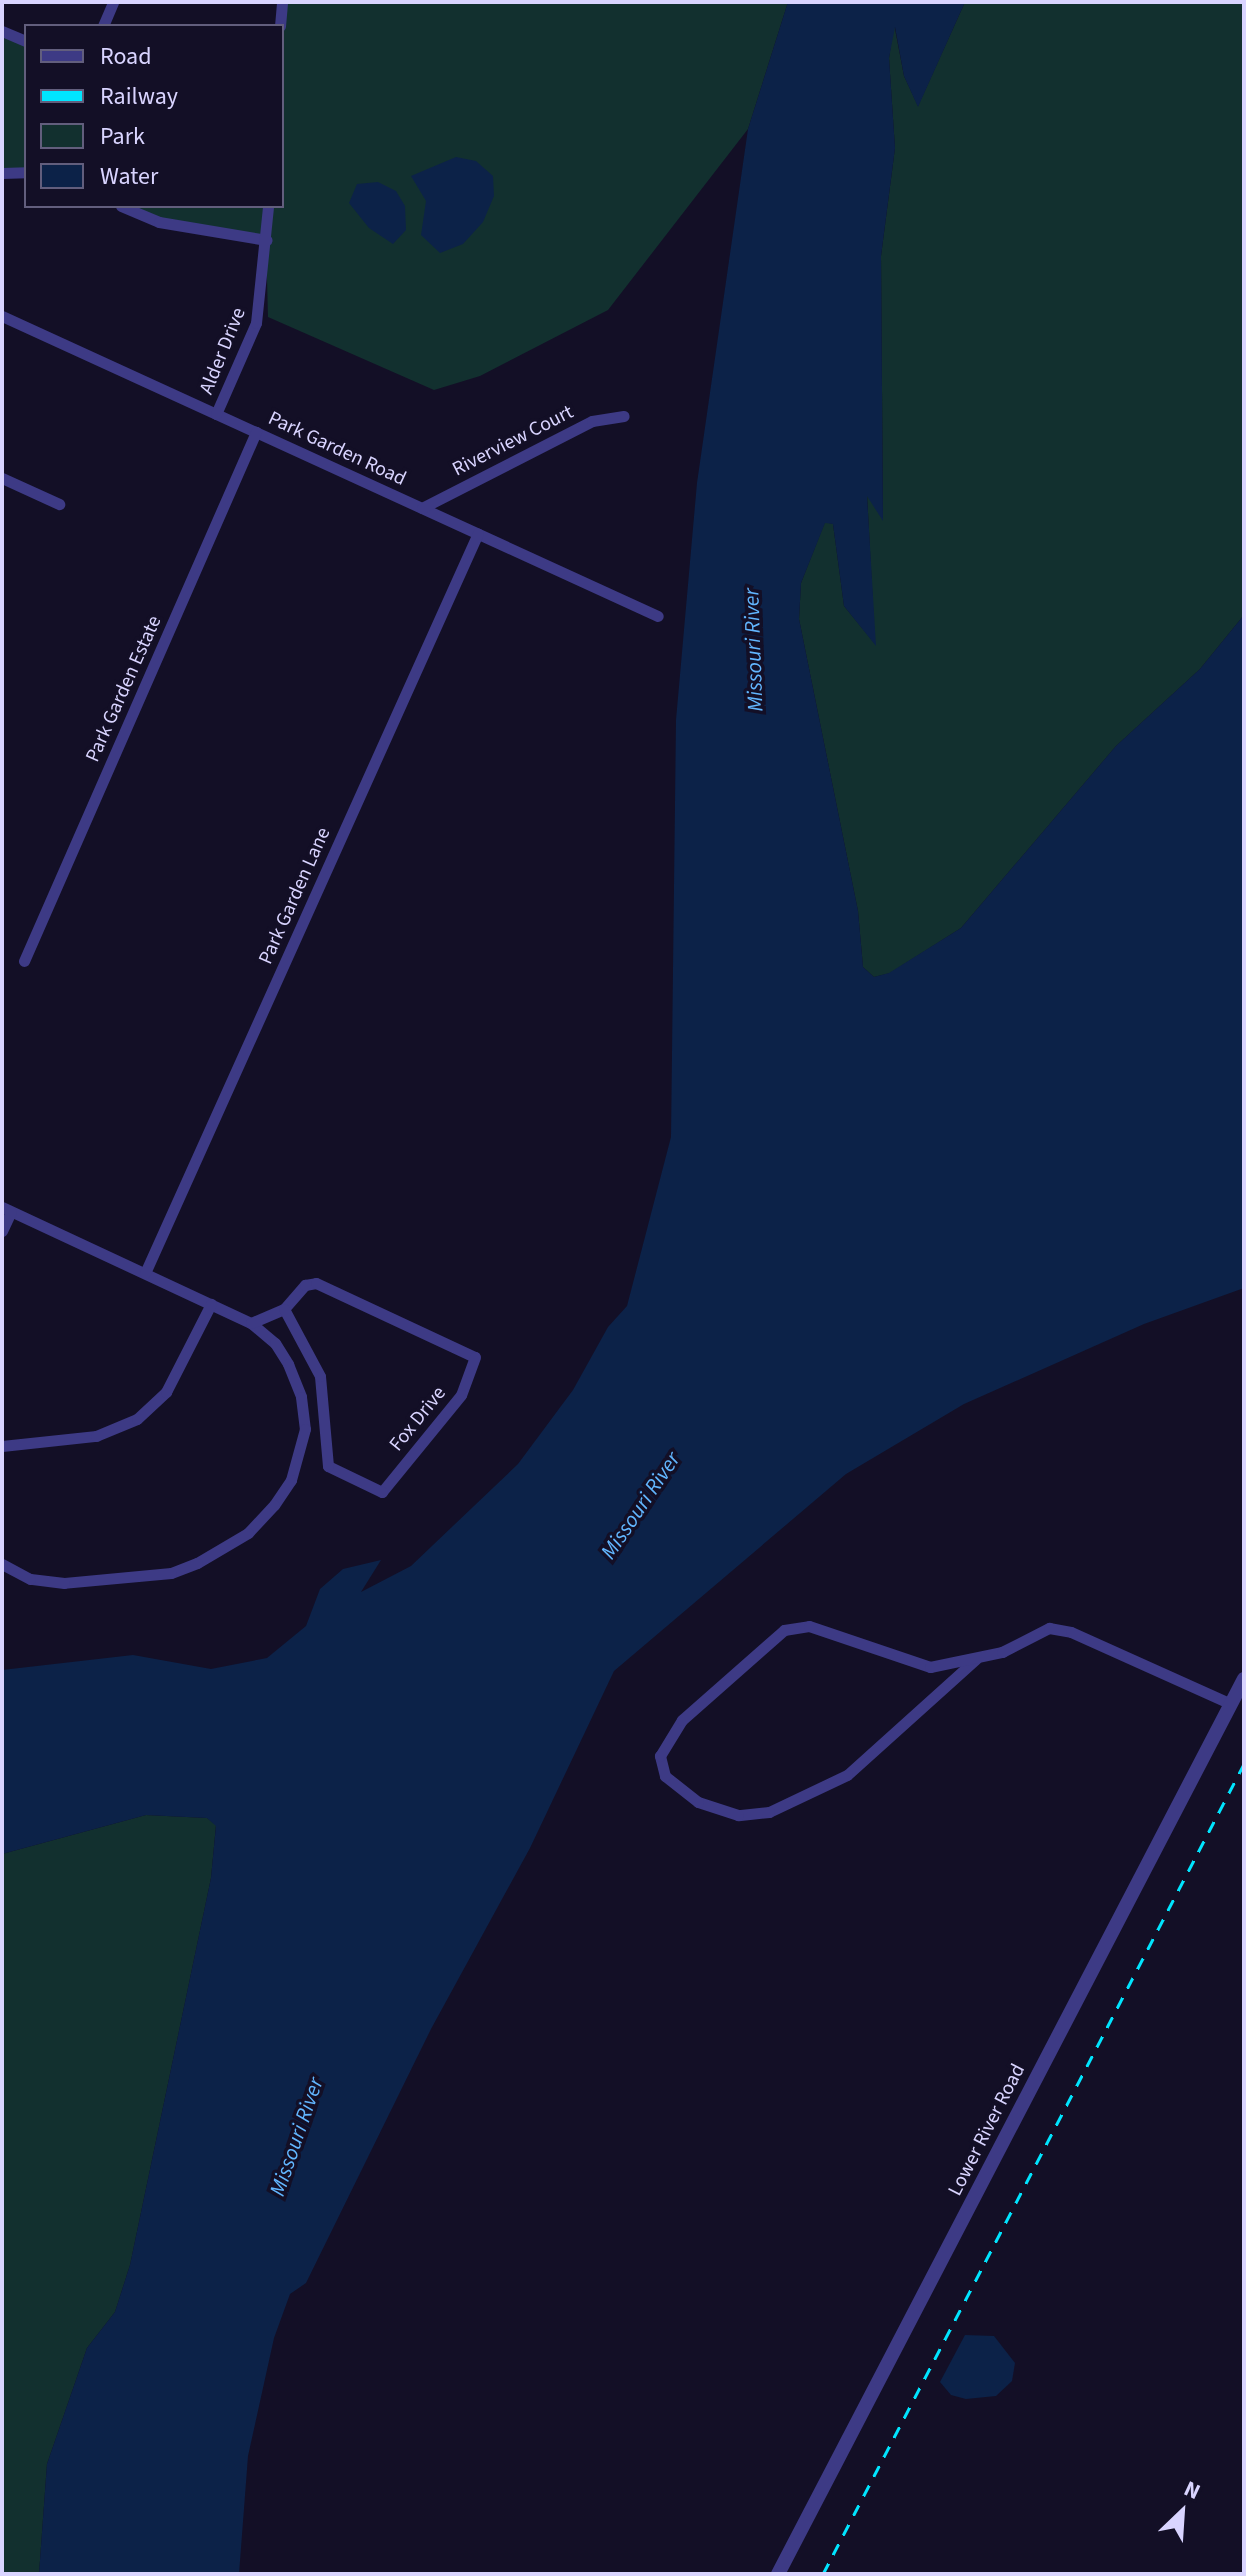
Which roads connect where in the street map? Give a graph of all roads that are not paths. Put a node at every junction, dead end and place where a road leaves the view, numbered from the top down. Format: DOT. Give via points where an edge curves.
graph roads {
  1 [pos="113,2"];
  2 [pos="282,2"];
  3 [pos="104,24"];
  4 [pos="280,24"];
  5 [pos="2,31"];
  6 [pos="24,40"];
  7 [pos="24,172"];
  8 [pos="2,173"];
  9 [pos="126,208"];
  10 [pos="268,208"];
  11 [pos="266,240"];
  12 [pos="2,316"];
  13 [pos="216,414"];
  14 [pos="624,416"];
  15 [pos="256,432"];
  16 [pos="2,478"];
  17 [pos="59,504"];
  18 [pos="422,508"];
  19 [pos="478,533"];
  20 [pos="658,616"];
  21 [pos="24,961"];
  22 [pos="6,1210"];
  23 [pos="2,1231"];
  24 [pos="145,1273"];
  25 [pos="211,1304"];
  26 [pos="284,1309"];
  27 [pos="251,1323"];
  28 [pos="2,1446"];
  29 [pos="2,1564"];
  30 [pos="976,1659"];
  31 [pos="1244,1679"];
  32 [pos="1231,1704"];
  33 [pos="778,2574"];
  1 -- 3 [label="street"];
  2 -- 4 [label="street"];
  5 -- 6 [label="street"];
  7 -- 8 [label="street"];
  9 -- 11 [label="street" via="159,222"];
  10 -- 11 [label="street, Alder Drive"];
  11 -- 13 [label="street, Alder Drive" via="256,323"];
  12 -- 13 [label="street, Park Garden Road"];
  13 -- 15 [label="street, Park Garden Road"];
  14 -- 18 [label="street, Riverview Court" via="592,421"];
  15 -- 18 [label="street, Park Garden Road"];
  15 -- 21 [label="street, Park Garden Estate"];
  16 -- 17 [label="street"];
  18 -- 19 [label="street, Park Garden Road"];
  19 -- 20 [label="street, Park Garden Road"];
  19 -- 24 [label="street, Park Garden Lane"];
  22 -- 23 [label="street"];
  22 -- 24 [label="street"];
  24 -- 25 [label="street"];
  25 -- 27 [label="street"];
  25 -- 28 [label="street" via="166,1392 137,1419 96,1436"];
  26 -- 26 [label="street, Fox Drive" via="305,1285 326,1285 475,1357 461,1395 382,1492 328,1466 320,1376"];
  26 -- 27 [label="street, Fox Drive"];
  27 -- 29 [label="street" via="275,1343 288,1364 301,1397 305,1429 291,1480 248,1533 221,1552 171,1573 64,1583 30,1579"];
  30 -- 30 [label="street" via="930,1667 809,1626 784,1630 682,1720 660,1756 665,1776 698,1802 738,1815 769,1812 847,1775"];
  30 -- 32 [label="street" via="1049,1628 1071,1632"];
  31 -- 32 [label="street, Lower River Road"];
  32 -- 33 [label="street, Lower River Road"];
}
